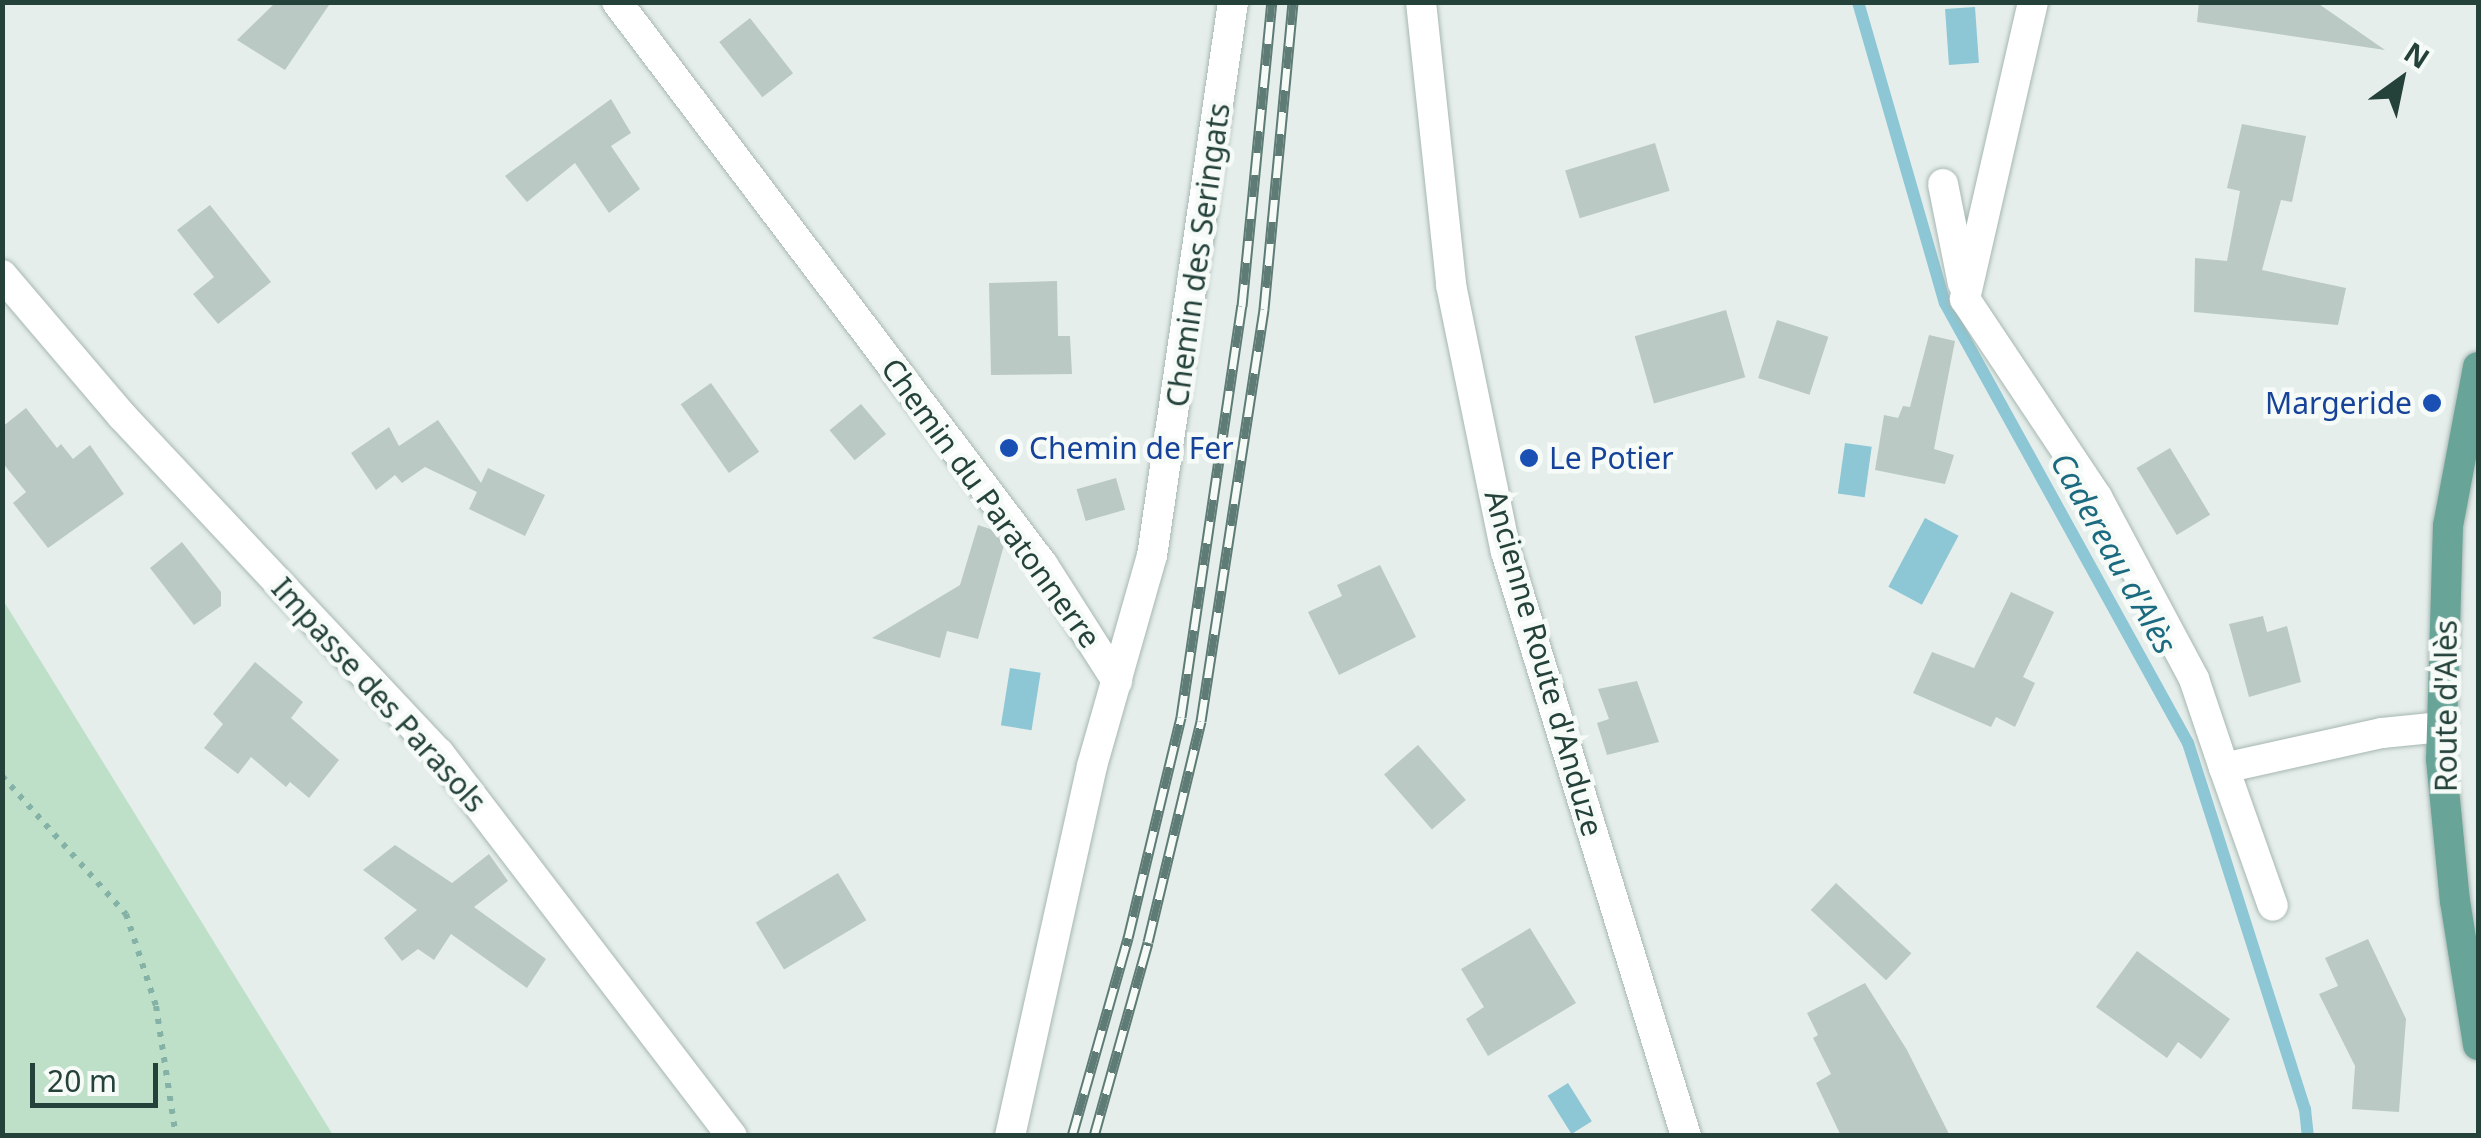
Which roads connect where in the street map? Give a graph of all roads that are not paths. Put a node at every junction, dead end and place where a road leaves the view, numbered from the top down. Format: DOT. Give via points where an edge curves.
graph roads {
  1 [pos="617,2"];
  2 [pos="1233,2"];
  3 [pos="1421,2"];
  4 [pos="2033,2"];
  5 [pos="1944,184"];
  6 [pos="2,275"];
  7 [pos="1965,298"];
  8 [pos="2478,367"];
  9 [pos="1116,680"];
  10 [pos="2442,727"];
  11 [pos="2224,768"];
  12 [pos="2273,906"];
  13 [pos="2478,1045"];
  14 [pos="732,1136"];
  15 [pos="1010,1136"];
  16 [pos="1686,1136"];
  1 -- 9 [label="street, Chemin du Paratonnerre" via="1043,565"];
  2 -- 9 [label="street, Chemin des Seringats" via="1152,556"];
  3 -- 16 [label="street, Ancienne Route d'Anduze" via="1451,285 1506,552"];
  4 -- 7 [label="street"];
  5 -- 7 [label="street"];
  6 -- 14 [label="street, Impasse des Parasols" via="122,416 439,753"];
  7 -- 11 [label="street" via="2096,497 2194,680"];
  8 -- 10 [label="main road, Route d'Alès" via="2448,526"];
  9 -- 15 [label="street, Chemin du Paratonnerre"];
  10 -- 11 [label="street" via="2382,733"];
  10 -- 13 [label="main road, Route d'Alès" via="2455,900"];
  11 -- 12 [label="street"];
}
